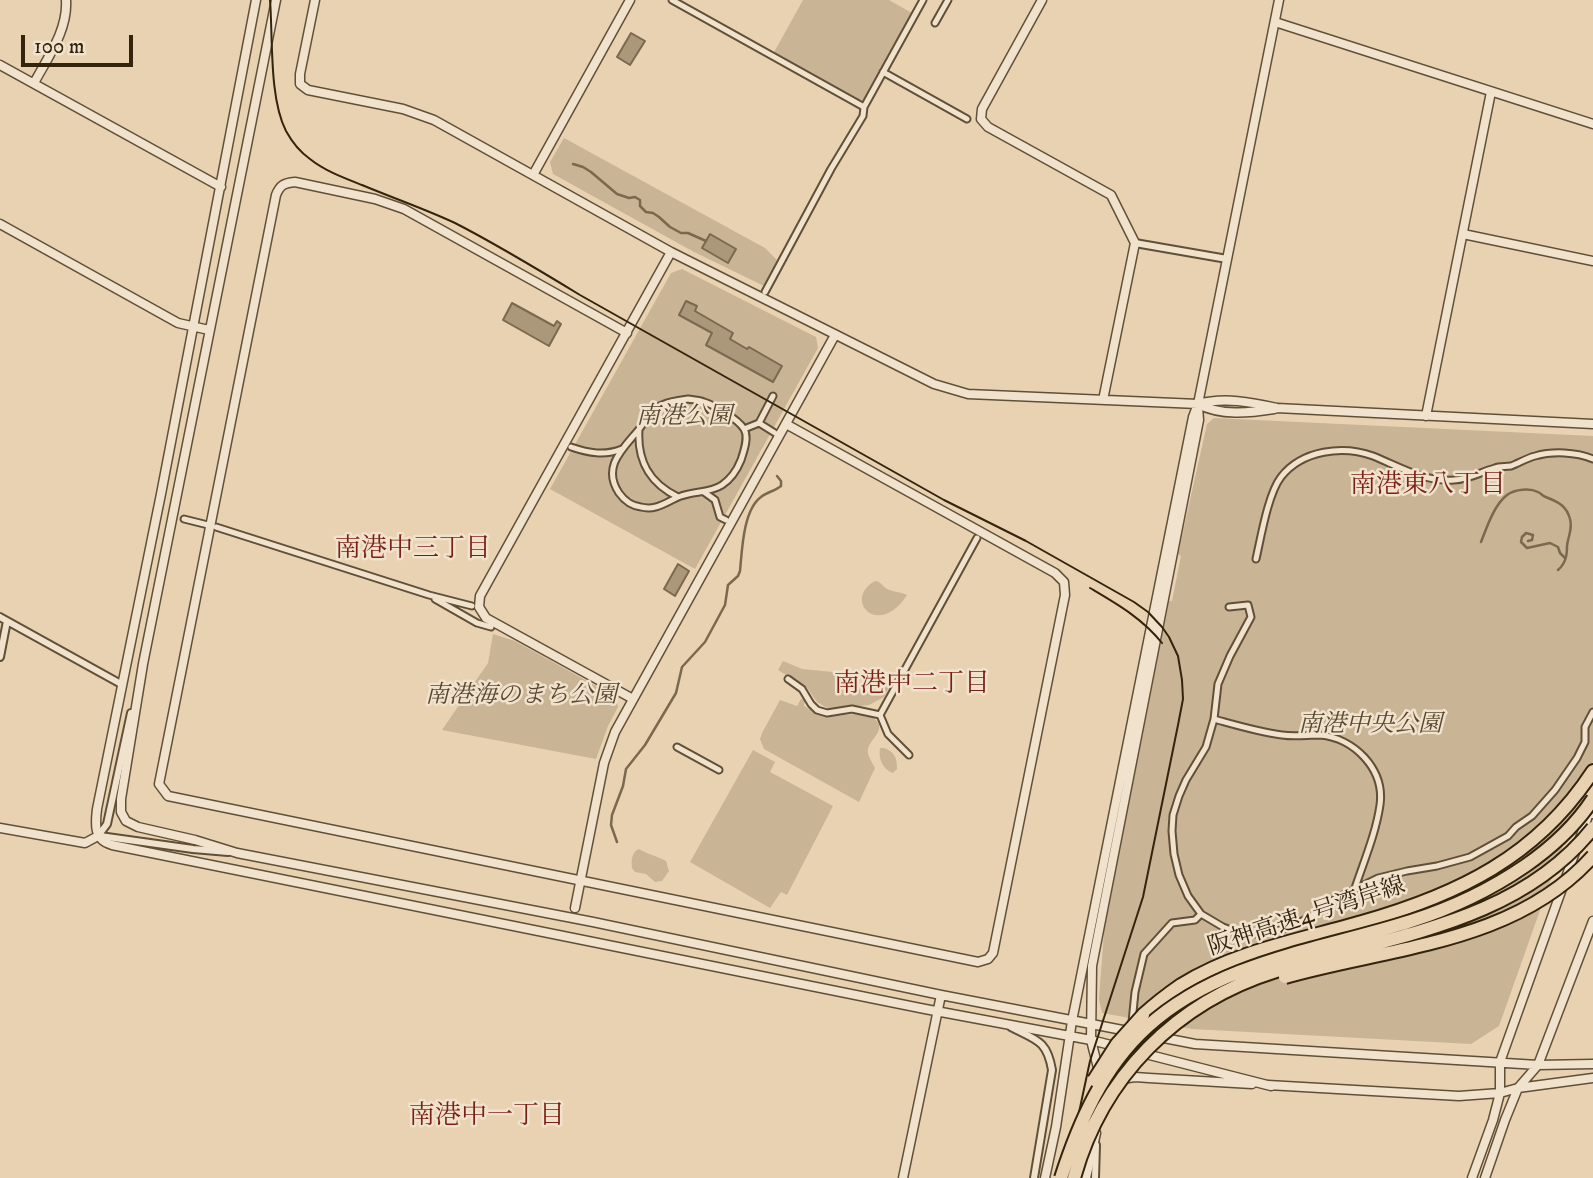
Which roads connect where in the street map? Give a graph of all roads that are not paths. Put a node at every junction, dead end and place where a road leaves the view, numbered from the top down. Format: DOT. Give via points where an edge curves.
graph roads {
  1 [pos="66,0"];
  2 [pos="256,0"];
  3 [pos="276,0"];
  4 [pos="315,0"];
  5 [pos="630,0"];
  6 [pos="672,0"];
  7 [pos="923,0"];
  8 [pos="948,0"];
  9 [pos="1042,0"];
  10 [pos="1279,0"];
  11 [pos="1275,22"];
  12 [pos="935,23"];
  13 [pos="0,65"];
  14 [pos="883,72"];
  15 [pos="34,83"];
  16 [pos="1491,92"];
  17 [pos="864,107"];
  18 [pos="967,119"];
  19 [pos="1593,124"];
  20 [pos="533,175"];
  21 [pos="221,187"];
  22 [pos="0,224"];
  23 [pos="1463,234"];
  24 [pos="1135,243"];
  25 [pos="671,252"];
  26 [pos="1227,259"];
  27 [pos="1593,261"];
  28 [pos="765,292"];
  29 [pos="192,327"];
  30 [pos="209,330"];
  31 [pos="626,333"];
  32 [pos="835,335"];
  33 [pos="773,396"];
  34 [pos="1103,400"];
  35 [pos="1198,404"];
  36 [pos="1426,416"];
  37 [pos="759,423"];
  38 [pos="786,424"];
  39 [pos="1593,424"];
  40 [pos="639,429"];
  41 [pos="744,429"];
  42 [pos="775,433"];
  43 [pos="571,447"];
  44 [pos="622,449"];
  45 [pos="1593,459"];
  46 [pos="719,487"];
  47 [pos="704,492"];
  48 [pos="678,497"];
  49 [pos="715,500"];
  50 [pos="184,520"];
  51 [pos="726,520"];
  52 [pos="208,525"];
  53 [pos="216,527"];
  54 [pos="978,538"];
  55 [pos="1256,559"];
  56 [pos="429,595"];
  57 [pos="472,606"];
  58 [pos="1229,607"];
  59 [pos="3,619"];
  60 [pos="491,627"];
  61 [pos="0,657"];
  62 [pos="143,664"];
  63 [pos="789,679"];
  64 [pos="121,684"];
  65 [pos="633,699"];
  66 [pos="1593,712"];
  67 [pos="880,715"];
  68 [pos="1214,719"];
  69 [pos="677,747"];
  70 [pos="909,755"];
  71 [pos="719,770"];
  72 [pos="1593,771"];
  73 [pos="1593,801"];
  74 [pos="1591,814"];
  75 [pos="0,828"];
  76 [pos="1593,828"];
  77 [pos="98,836"];
  78 [pos="237,853"];
  79 [pos="1593,856"];
  80 [pos="580,880"];
  81 [pos="1355,888"];
  82 [pos="575,908"];
  83 [pos="1201,914"];
  84 [pos="1593,921"];
  85 [pos="941,995"];
  86 [pos="938,1012"];
  87 [pos="1072,1021"];
  88 [pos="1132,1022"];
  89 [pos="1007,1025"];
  90 [pos="1090,1025"];
  91 [pos="1070,1036"];
  92 [pos="1091,1040"];
  93 [pos="1500,1062"];
  94 [pos="1538,1065"];
  95 [pos="1593,1065"];
  96 [pos="1593,1077"];
  97 [pos="1271,1086"];
  98 [pos="1518,1088"];
  99 [pos="1500,1093"];
  100 [pos="1103,1098"];
  101 [pos="1097,1126"];
  102 [pos="903,1178"];
  103 [pos="1034,1178"];
  104 [pos="1045,1178"];
  105 [pos="1059,1178"];
  106 [pos="1076,1178"];
  107 [pos="1086,1178"];
  108 [pos="1095,1178"];
  109 [pos="1472,1178"];
  110 [pos="1485,1178"];
  1 -- 15 [label="street" via="61,32"];
  2 -- 21 [label="street"];
  3 -- 30 [label="street"];
  4 -- 20 [label="street" via="300,84 308,90 403,109 434,120"];
  5 -- 20 [label="street"];
  6 -- 17 [label="street"];
  7 -- 14 [label="street"];
  8 -- 12 [label="street"];
  9 -- 24 [label="street" via="982,109 981,120 1111,195"];
  10 -- 11 [label="street"];
  11 -- 16 [label="street"];
  11 -- 26 [label="street"];
  13 -- 15 [label="street"];
  14 -- 17 [label="street"];
  14 -- 18 [label="street"];
  15 -- 21 [label="street"];
  16 -- 19 [label="street"];
  16 -- 23 [label="street"];
  17 -- 28 [label="street"];
  20 -- 25 [label="street"];
  21 -- 29 [label="street"];
  22 -- 29 [label="street"];
  23 -- 27 [label="street"];
  23 -- 36 [label="street"];
  24 -- 26 [label="street"];
  24 -- 34 [label="street"];
  25 -- 31 [label="street"];
  25 -- 32 [label="street"];
  26 -- 35 [label="street"];
  29 -- 30 [label="street"];
  29 -- 64 [label="street"];
  30 -- 62 [label="street"];
  31 -- 65 [label="street" via="480,596 479,607 486,618"];
  31 -- 80 [label="street" via="404,209 295,182 279,187 159,784 168,796"];
  32 -- 34 [label="street" via="934,384 968,394"];
  32 -- 38 [label="street"];
  33 -- 37 [label="street"];
  34 -- 35 [label="street"];
  35 -- 36 [label="street" via="1211,411 1277,408"];
  35 -- 87 [label="street"];
  35 -- 90 [label="street" via="1199,419 1092,966"];
  36 -- 39 [label="street"];
  37 -- 41 [label="street"];
  37 -- 42 [label="street"];
  38 -- 65 [label="street"];
  38 -- 80 [label="street" via="1064,582 993,953 978,962"];
  40 -- 41 [label="street" via="661,405 688,399 718,408"];
  40 -- 44 [label="street"];
  40 -- 48 [label="street" via="640,456 665,490"];
  41 -- 46 [label="street" via="744,453 737,469"];
  43 -- 44 [label="street" via="599,454"];
  44 -- 48 [label="street" via="612,469 613,480 628,502 652,509"];
  45 -- 55 [label="street" via="1561,453 1536,455 1454,481 1430,479 1352,450 1329,451 1306,458 1280,478"];
  46 -- 47 [label="street"];
  46 -- 49 [label="street"];
  47 -- 48 [label="street"];
  47 -- 49 [label="street"];
  49 -- 51 [label="street" via="720,517"];
  50 -- 52 [label="street"];
  53 -- 56 [label="street"];
  54 -- 67 [label="street"];
  56 -- 57 [label="street"];
  56 -- 60 [label="street"];
  58 -- 68 [label="street" via="1248,605 1251,617 1219,684"];
  59 -- 61 [label="street"];
  59 -- 64 [label="street"];
  62 -- 77 [label="street" via="107,824"];
  62 -- 78 [label="street" via="121,812 138,827"];
  63 -- 67 [label="street" via="817,710 852,709"];
  64 -- 77 [label="street" via="97,809"];
  65 -- 80 [label="street" via="604,763"];
  66 -- 81 [label="street" via="1585,743 1555,790 1507,836 1470,857 1378,878"];
  67 -- 70 [label="street" via="888,734"];
  68 -- 81 [label="street" via="1284,736 1322,735 1362,753 1377,780 1381,803"];
  68 -- 83 [label="street" via="1206,747 1178,796 1173,815 1179,874"];
  69 -- 71 [label="street"];
  72 -- 105 [label="highway, 阪神高速4号湾岸線, bridge" via="1563,811 1532,841 1459,888 1396,912 1252,952 1199,975 1168,995 1134,1024 1102,1066 1071,1127"];
  73 -- 74 [label="street"];
  73 -- 105 [label="highway, bridge" via="1547,849 1480,894 1410,921 1244,969 1172,1007 1135,1039 1105,1078 1081,1121"];
  74 -- 93 [label="street"];
  75 -- 77 [label="street" via="85,843"];
  76 -- 106 [label="highway, bridge" via="1542,877 1488,908 1274,971 1220,995 1178,1021 1150,1045 1118,1084 1091,1132"];
  77 -- 78 [label="street"];
  77 -- 86 [label="street" via="112,845"];
  78 -- 85 [label="street"];
  79 -- 106 [label="highway, 阪神高速4号湾岸線, bridge" via="1545,897 1486,926 1283,978 1214,1006 1165,1041 1133,1074 1099,1126"];
  80 -- 82 [label="street"];
  81 -- 83 [label="street" via="1317,914 1273,932 1234,931"];
  83 -- 88 [label="street" via="1195,920 1172,923 1144,954"];
  84 -- 94 [label="street"];
  85 -- 86 [label="street"];
  85 -- 87 [label="street"];
  86 -- 89 [label="street"];
  86 -- 102 [label="street"];
  87 -- 90 [label="street"];
  87 -- 91 [label="street"];
  89 -- 91 [label="street"];
  89 -- 103 [label="street" via="1037,1040 1051,1063"];
  90 -- 92 [label="street"];
  90 -- 93 [label="street" via="1195,1044"];
  91 -- 92 [label="street"];
  91 -- 104 [label="street"];
  92 -- 97 [label="street"];
  92 -- 100 [label="street"];
  93 -- 94 [label="street"];
  93 -- 99 [label="street"];
  94 -- 95 [label="street"];
  94 -- 98 [label="street"];
  96 -- 98 [label="street"];
  97 -- 99 [label="street" via="1459,1096"];
  97 -- 100 [label="street" via="1135,1077 1117,1081"];
  98 -- 99 [label="street"];
  98 -- 110 [label="street"];
  99 -- 109 [label="street"];
  100 -- 101 [label="street"];
  101 -- 107 [label="street"];
  101 -- 108 [label="street"];
}
